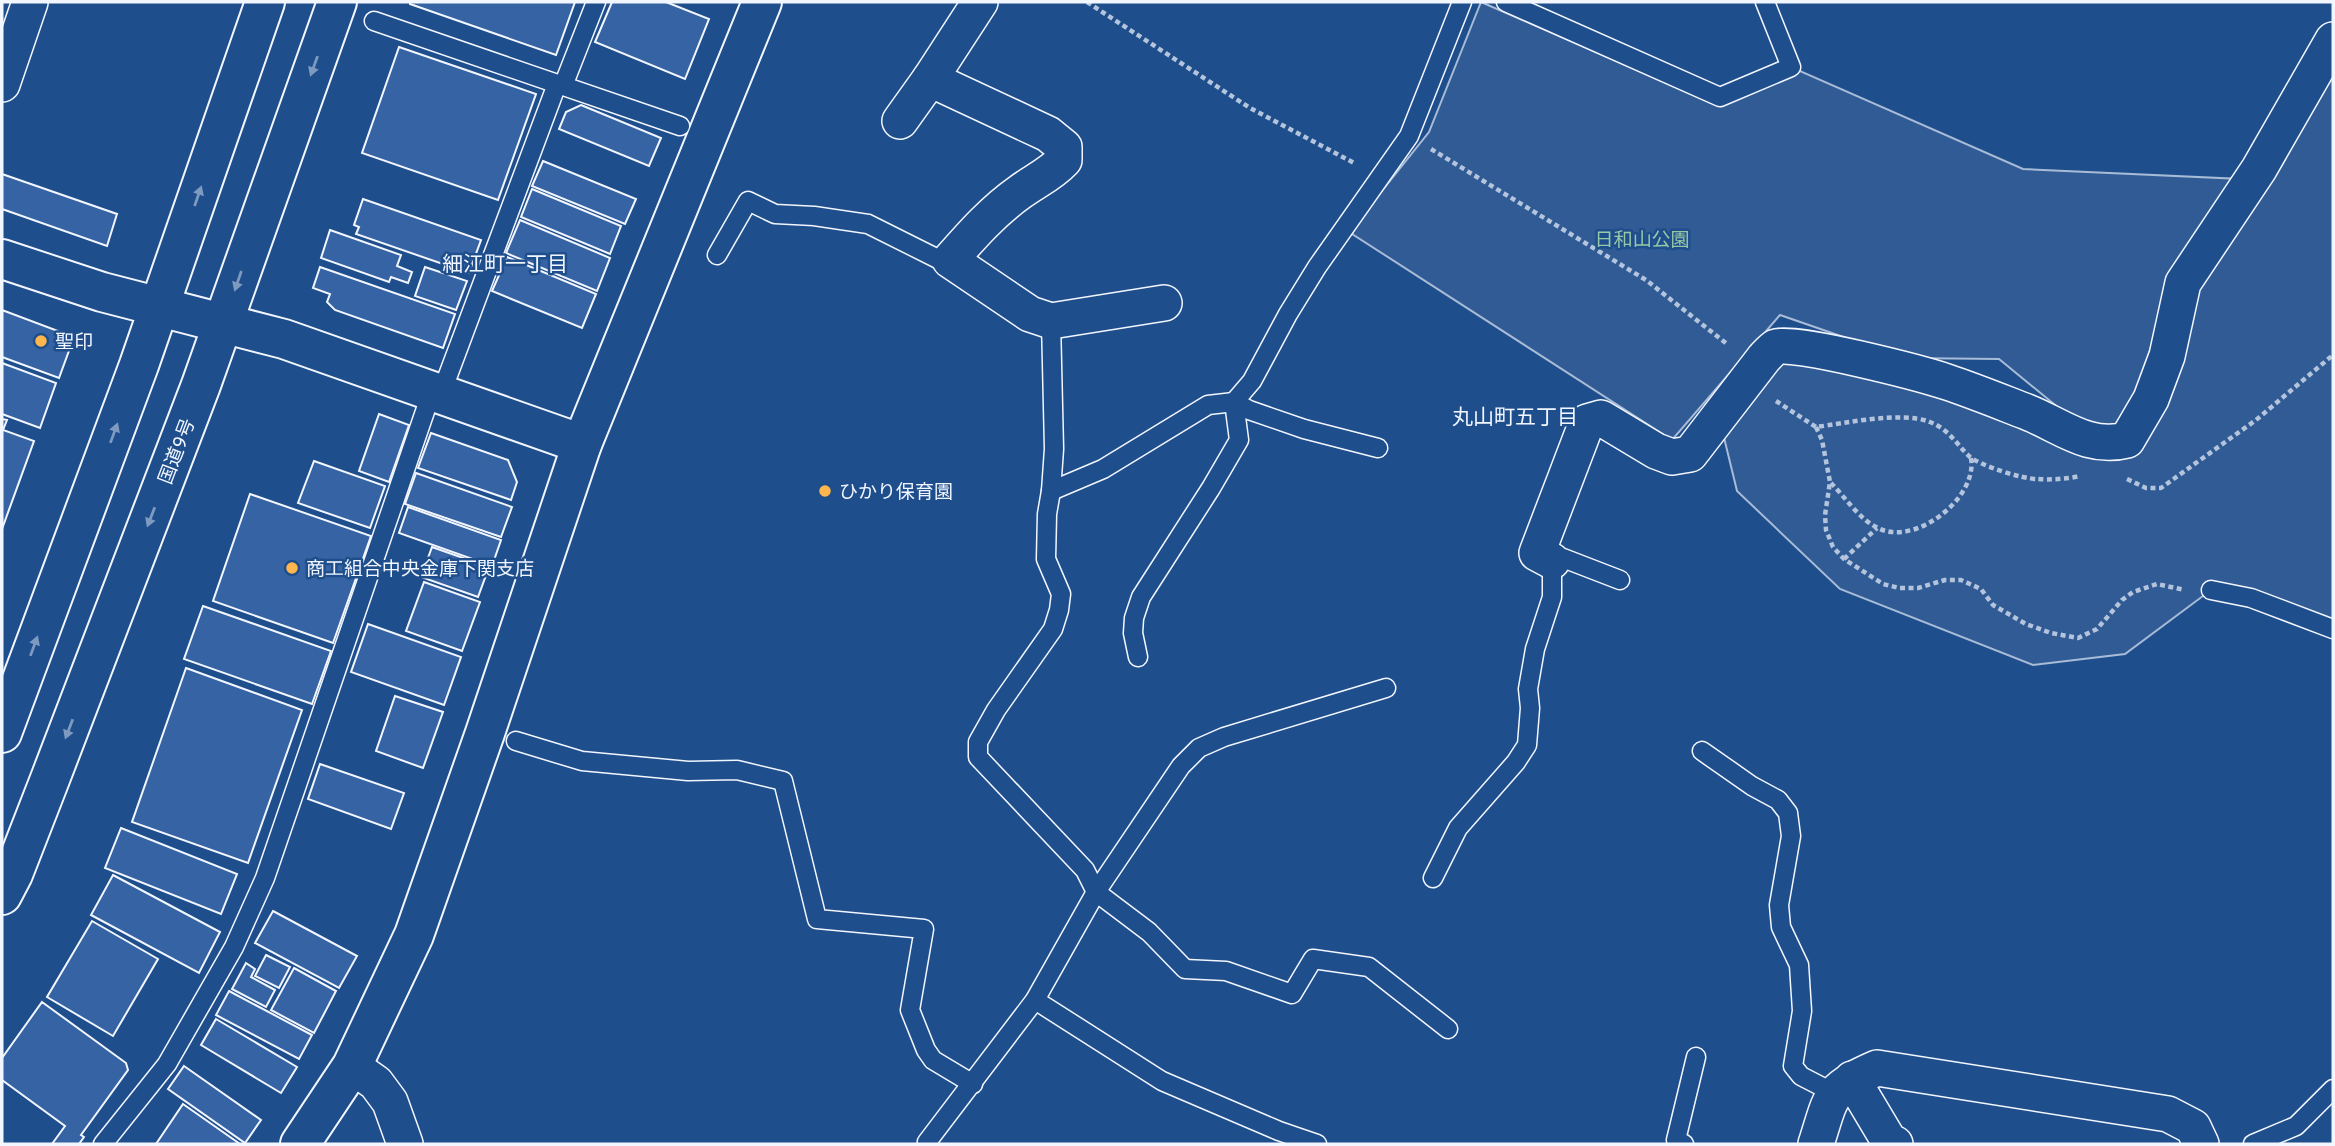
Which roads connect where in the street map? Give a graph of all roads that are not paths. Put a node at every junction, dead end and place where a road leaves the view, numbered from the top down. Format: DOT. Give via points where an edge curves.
graph roads {
  1 [pos="30,2"];
  2 [pos="265,2"];
  3 [pos="337,2"];
  4 [pos="596,2"];
  5 [pos="762,2"];
  6 [pos="980,2"];
  7 [pos="1462,2"];
  8 [pos="1506,2"];
  9 [pos="1765,2"];
  10 [pos="374,21"];
  11 [pos="2333,40"];
  12 [pos="930,79"];
  13 [pos="2,84"];
  14 [pos="560,85"];
  15 [pos="900,121"];
  16 [pos="680,126"];
  17 [pos="717,255"];
  18 [pos="2,259"];
  19 [pos="950,260"];
  20 [pos="1164,303"];
  21 [pos="159,305"];
  22 [pos="1051,321"];
  23 [pos="224,323"];
  24 [pos="436,392"];
  25 [pos="1234,402"];
  26 [pos="582,444"];
  27 [pos="1378,449"];
  28 [pos="1051,491"];
  29 [pos="1552,561"];
  30 [pos="1620,580"];
  31 [pos="2211,590"];
  32 [pos="2333,629"];
  33 [pos="1138,657"];
  34 [pos="1386,688"];
  35 [pos="2,733"];
  36 [pos="516,741"];
  37 [pos="1702,751"];
  38 [pos="1433,878"];
  39 [pos="1096,892"];
  40 [pos="2,895"];
  41 [pos="1034,1000"];
  42 [pos="1448,1029"];
  43 [pos="1696,1057"];
  44 [pos="352,1066"];
  45 [pos="973,1084"];
  46 [pos="1843,1086"];
  47 [pos="2333,1089"];
  48 [pos="103,1144"];
  49 [pos="300,1144"];
  50 [pos="405,1144"];
  51 [pos="927,1144"];
  52 [pos="1317,1144"];
  53 [pos="1684,1144"];
  54 [pos="1815,1144"];
  55 [pos="1895,1144"];
  56 [pos="2201,1144"];
  57 [pos="2253,1144"];
  1 -- 13 [label="street"];
  21 -- 2 [label="main road, one-way"];
  3 -- 23 [label="main road, 国道9号, one-way"];
  4 -- 14 [label="lane"];
  5 -- 26 [label="main road"];
  6 -- 12 [label="street"];
  7 -- 25 [label="lane" via="1409,136 1317,267 1252,381"];
  8 -- 9 [label="lane" via="1720,97 1791,67"];
  10 -- 14 [label="lane"];
  11 -- 29 [label="street" via="2259,169 2183,283 2167,356 2151,399 2127,440 2112,451 2109,444 2084,439 1946,381 1799,346 1776,347 1764,358 1742,366 1690,454 1672,457 1601,418 1587,422 1536,553"];
  12 -- 15 [label="street"];
  12 -- 19 [label="street" via="1048,134 1064,148 1064,160 1052,172 982,223"];
  14 -- 16 [label="lane"];
  14 -- 24 [label="lane"];
  17 -- 19 [label="lane" via="748,201 775,214 868,224 940,260"];
  18 -- 21 [label="main road" via="102,292"];
  19 -- 22 [label="street" via="1030,314"];
  20 -- 22 [label="street"];
  21 -- 23 [label="main road"];
  35 -- 21 [label="main road, one-way"];
  22 -- 28 [label="lane"];
  23 -- 24 [label="main road"];
  23 -- 40 [label="main road, 国道9号, one-way"];
  24 -- 26 [label="main road"];
  24 -- 48 [label="lane" via="265,878 234,947 167,1064"];
  25 -- 27 [label="lane" via="1304,429"];
  25 -- 28 [label="lane" via="1208,405 1103,469"];
  25 -- 33 [label="lane" via="1239,440 1141,597 1133,633"];
  26 -- 44 [label="main road" via="414,935"];
  28 -- 39 [label="lane" via="1046,559 1061,594 1059,610 1053,629 978,742 978,757 1085,870"];
  29 -- 30 [label="lane" via="1563,558"];
  29 -- 38 [label="lane" via="1552,597 1528,689 1527,745 1458,828"];
  31 -- 32 [label="lane" via="2251,598"];
  34 -- 39 [label="lane" via="1199,748 1181,766"];
  36 -- 45 [label="lane" via="582,761 737,771 783,781 817,919 924,929 910,1010 933,1060"];
  37 -- 46 [label="lane" via="1778,800 1788,813 1791,836 1779,905 1781,927 1798,965 1802,1011 1793,1066 1801,1076"];
  39 -- 41 [label="lane"];
  39 -- 42 [label="lane" via="1149,932 1185,969 1226,971 1292,994 1313,958 1369,967"];
  41 -- 45 [label="lane"];
  41 -- 52 [label="lane" via="1162,1081"];
  43 -- 53 [label="lane" via="1676,1140"];
  44 -- 49 [label="main road"];
  44 -- 50 [label="street" via="376,1083 390,1102"];
  45 -- 51 [label="lane"];
  46 -- 54 [label="street"];
  46 -- 55 [label="street"];
  46 -- 56 [label="street" via="1877,1068 2168,1114 2193,1127"];
  47 -- 57 [label="lane" via="2296,1126"];
}
